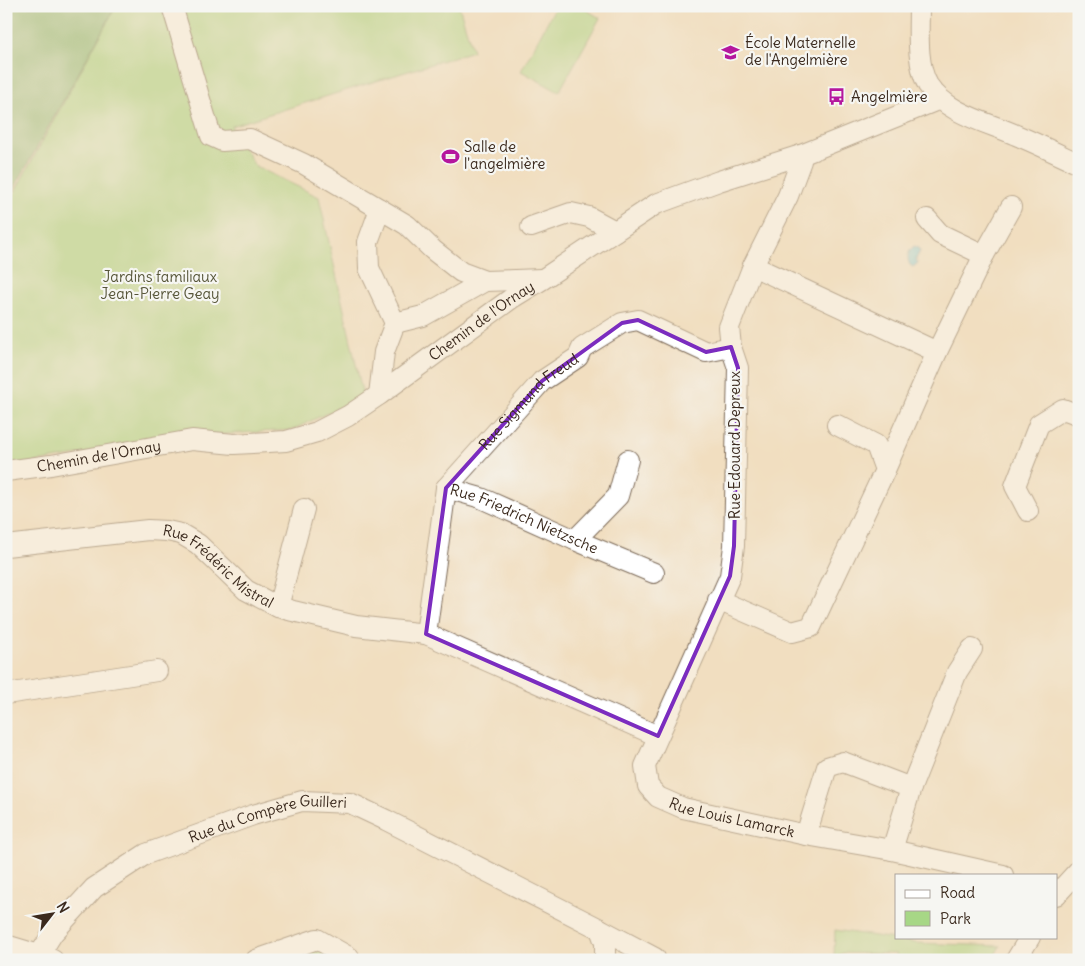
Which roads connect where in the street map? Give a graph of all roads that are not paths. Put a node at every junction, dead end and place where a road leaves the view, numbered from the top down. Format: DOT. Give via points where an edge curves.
graph roads {
  1 [pos="172,6"];
  2 [pos="919,6"];
  3 [pos="940,99"];
  4 [pos="801,155"];
  5 [pos="1079,164"];
  6 [pos="1011,207"];
  7 [pos="380,209"];
  8 [pos="926,219"];
  9 [pos="531,226"];
  10 [pos="615,231"];
  11 [pos="984,255"];
  12 [pos="753,266"];
  13 [pos="543,279"];
  14 [pos="485,281"];
  15 [pos="395,323"];
  16 [pos="730,348"];
  17 [pos="937,352"];
  18 [pos="379,395"];
  19 [pos="1079,415"];
  20 [pos="837,425"];
  21 [pos="628,460"];
  22 [pos="884,470"];
  23 [pos="6,471"];
  24 [pos="446,488"];
  25 [pos="304,509"];
  26 [pos="1028,511"];
  27 [pos="575,540"];
  28 [pos="6,546"];
  29 [pos="654,573"];
  30 [pos="718,600"];
  31 [pos="278,607"];
  32 [pos="426,634"];
  33 [pos="972,649"];
  34 [pos="157,671"];
  35 [pos="6,694"];
  36 [pos="658,736"];
  37 [pos="911,788"];
  38 [pos="806,835"];
  39 [pos="892,850"];
  40 [pos="999,874"];
  41 [pos="600,929"];
  42 [pos="1029,938"];
  43 [pos="6,945"];
  44 [pos="42,958"];
  45 [pos="258,959"];
  46 [pos="652,959"];
  47 [pos="348,960"];
  48 [pos="605,960"];
  49 [pos="1016,960"];
  1 -- 7 [label="street" via="211,136 222,141 250,139 304,164"];
  2 -- 3 [label="street" via="920,62 928,84"];
  3 -- 4 [label="street, Chemin de l'Ornay"];
  3 -- 5 [label="street" via="956,110"];
  4 -- 10 [label="street, Chemin de l'Ornay" via="656,204"];
  4 -- 12 [label="street, Rue Edouard Depreux" via="788,196"];
  6 -- 11 [label="street"];
  7 -- 14 [label="street" via="407,225 461,272"];
  7 -- 15 [label="street" via="368,242 369,268"];
  8 -- 11 [label="street" via="940,234"];
  9 -- 10 [label="street" via="571,213 589,217"];
  10 -- 13 [label="street, Chemin de l'Ornay"];
  11 -- 17 [label="street"];
  12 -- 16 [label="street, Rue Edouard Depreux" via="729,327"];
  12 -- 17 [label="street"];
  13 -- 14 [label="street"];
  13 -- 18 [label="street, Chemin de l'Ornay"];
  14 -- 15 [label="street" via="423,316"];
  15 -- 18 [label="street" via="384,352"];
  16 -- 24 [label="street, Rue Sigmund Freud" via="706,352 638,320 622,323 582,348 578,357 542,381"];
  16 -- 30 [label="street, Rue Edouard Depreux" via="738,368 734,546 730,576"];
  17 -- 22 [label="street"];
  18 -- 23 [label="street, Chemin de l'Ornay" via="317,432 286,441 234,444 192,440"];
  19 -- 26 [label="street" via="1063,409 1039,424 1015,486"];
  20 -- 22 [label="street" via="876,445"];
  21 -- 27 [label="street" via="618,496"];
  22 -- 30 [label="street" via="811,627 792,632"];
  24 -- 27 [label="street, Rue Friedrich Nietzsche" via="481,498"];
  24 -- 32 [label="street, Rue Friedrich Nietzsche"];
  25 -- 31 [label="street"];
  27 -- 29 [label="street, Rue Friedrich Nietzsche"];
  28 -- 31 [label="street, Rue Frédéric Mistral" via="148,530 168,531 198,544 246,590"];
  30 -- 36 [label="street, Rue Edouard Depreux"];
  31 -- 32 [label="street, Rue Frédéric Mistral" via="356,626"];
  32 -- 36 [label="street"];
  33 -- 37 [label="street" via="957,672"];
  34 -- 35 [label="street"];
  36 -- 38 [label="street, Rue Louis Lamarck" via="646,766 648,786 658,797 683,808"];
  37 -- 38 [label="street" via="843,762 827,767"];
  37 -- 39 [label="street"];
  38 -- 39 [label="street, Rue Louis Lamarck"];
  39 -- 40 [label="street, Rue Louis Lamarck"];
  41 -- 44 [label="street, Rue du Compère Guilleri" via="350,803 302,801 253,815 146,854 94,888 53,933"];
  41 -- 46 [label="street, Rue du Compère Guilleri"];
  41 -- 48 [label="street" via="605,943"];
  42 -- 49 [label="street"];
  43 -- 44 [label="street"];
  45 -- 47 [label="street" via="318,939 349,957"];
}
